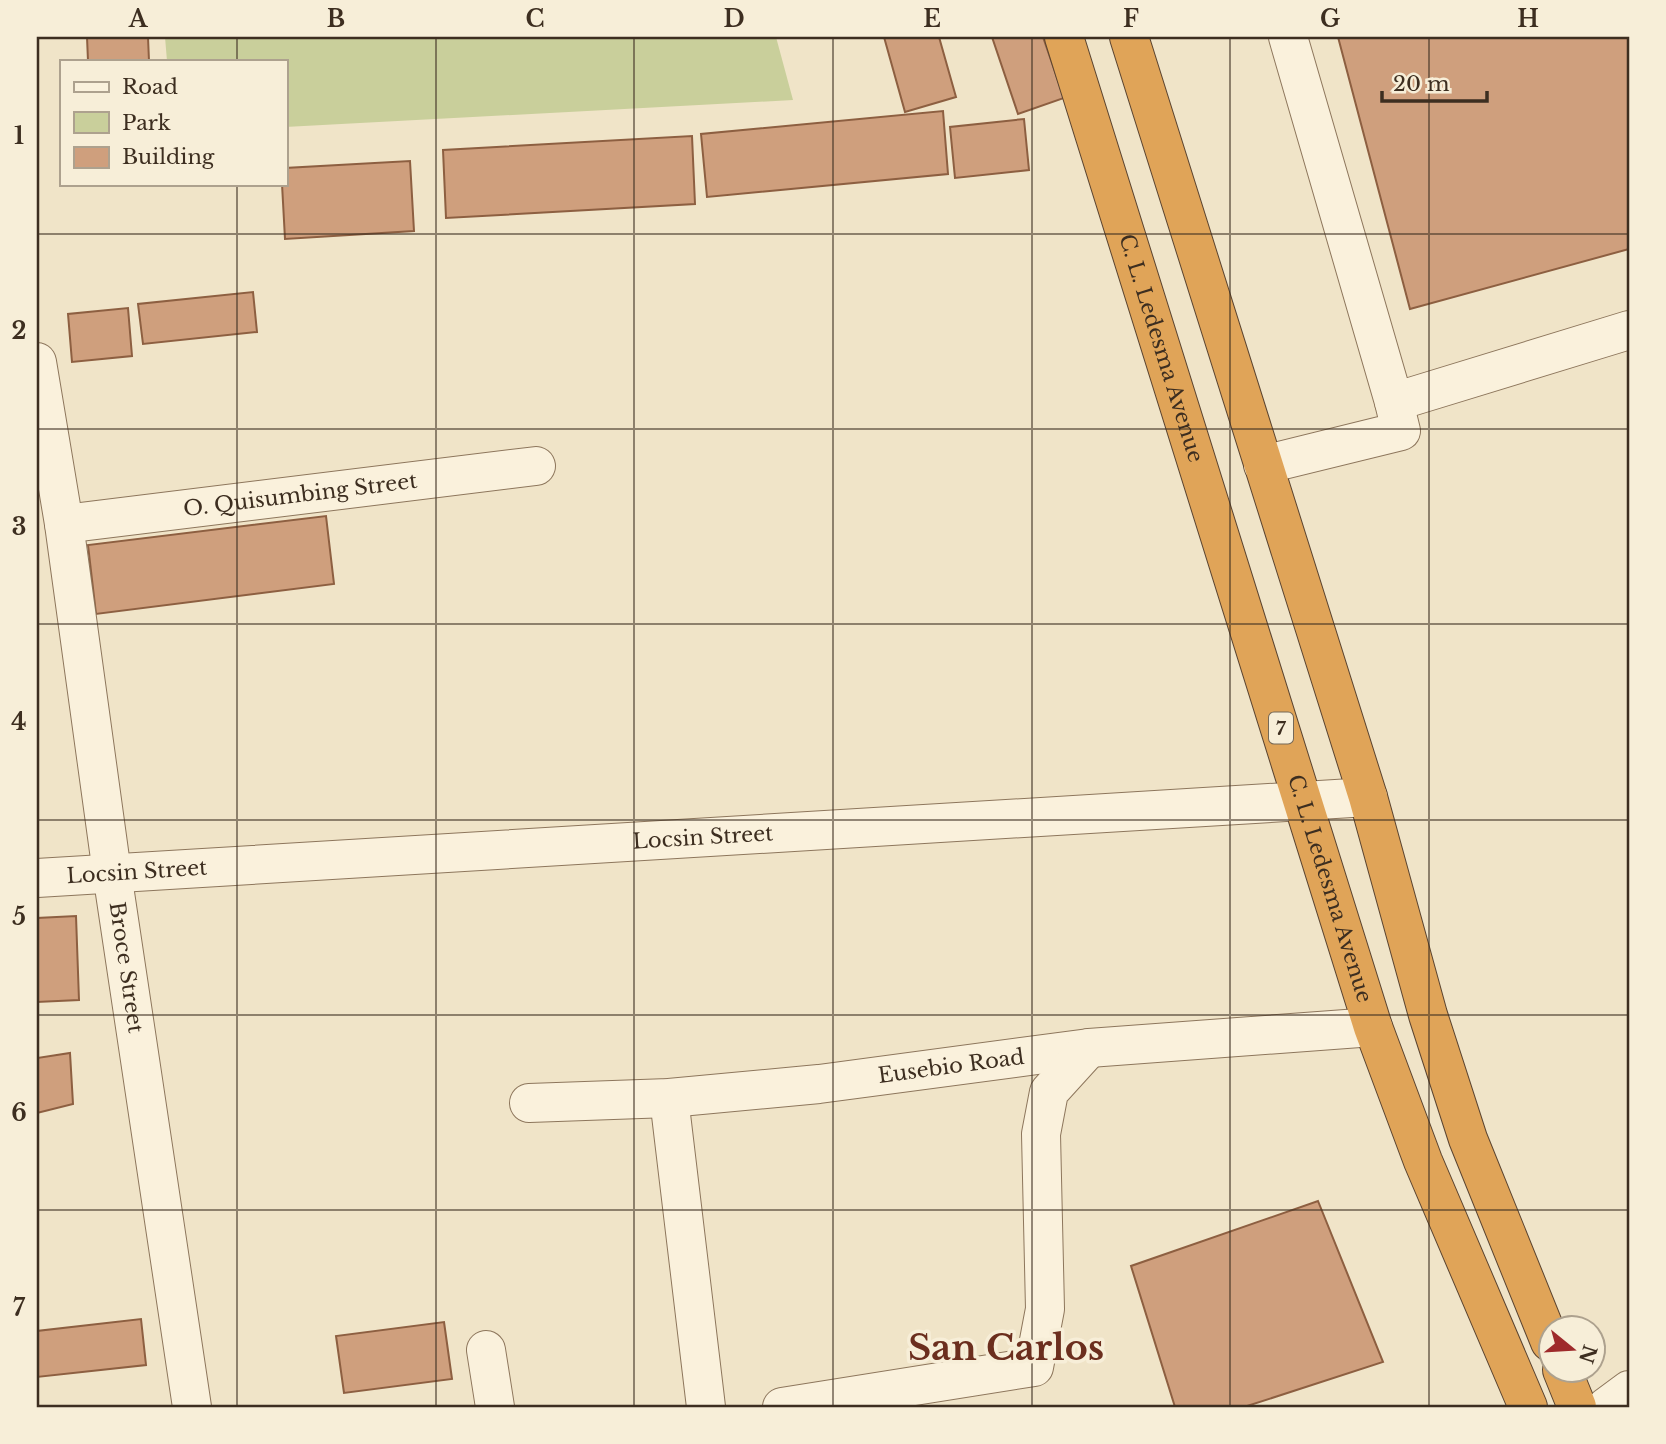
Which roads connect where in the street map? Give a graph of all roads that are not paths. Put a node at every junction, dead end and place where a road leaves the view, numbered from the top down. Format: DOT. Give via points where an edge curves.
graph roads {
  1 [pos="1064,37"];
  2 [pos="1129,37"];
  3 [pos="1288,37"];
  4 [pos="1629,330"];
  5 [pos="37,362"];
  6 [pos="1394,401"];
  7 [pos="1263,465"];
  8 [pos="536,466"];
  9 [pos="64,524"];
  10 [pos="1368,797"];
  11 [pos="1303,801"];
  12 [pos="112,873"];
  13 [pos="37,878"];
  14 [pos="1373,1027"];
  15 [pos="1089,1048"];
  16 [pos="669,1098"];
  17 [pos="529,1103"];
  18 [pos="1539,1314"];
  19 [pos="486,1350"];
  20 [pos="1568,1384"];
  21 [pos="1629,1390"];
  22 [pos="192,1407"];
  23 [pos="495,1407"];
  24 [pos="706,1407"];
  25 [pos="782,1407"];
  26 [pos="1528,1407"];
  27 [pos="1577,1407"];
  28 [pos="1606,1407"];
  1 -- 11 [label="highway, C. L. Ledesma Avenue / 7"];
  2 -- 7 [label="highway"];
  3 -- 6 [label="street"];
  4 -- 6 [label="street"];
  5 -- 9 [label="street, Broce Street"];
  6 -- 7 [label="street" via="1401,430"];
  7 -- 10 [label="highway"];
  8 -- 9 [label="street, O. Quisumbing Street"];
  9 -- 12 [label="street, Broce Street"];
  10 -- 11 [label="street, Locsin Street"];
  10 -- 18 [label="highway" via="1428,1015 1468,1139"];
  11 -- 12 [label="street, Locsin Street"];
  11 -- 14 [label="highway, C. L. Ledesma Avenue / 7"];
  12 -- 13 [label="street, Locsin Street"];
  12 -- 22 [label="street, Broce Street"];
  14 -- 15 [label="street, Eusebio Road"];
  14 -- 26 [label="highway, C. L. Ledesma Avenue / 7" via="1423,1161"];
  15 -- 16 [label="street, Eusebio Road" via="819,1084"];
  15 -- 25 [label="street" via="1049,1092 1041,1134 1045,1309 1034,1367"];
  16 -- 17 [label="street, Eusebio Road"];
  16 -- 24 [label="street"];
  19 -- 23 [label="street"];
  20 -- 27 [label="highway"];
  21 -- 28 [label="street"];
}
